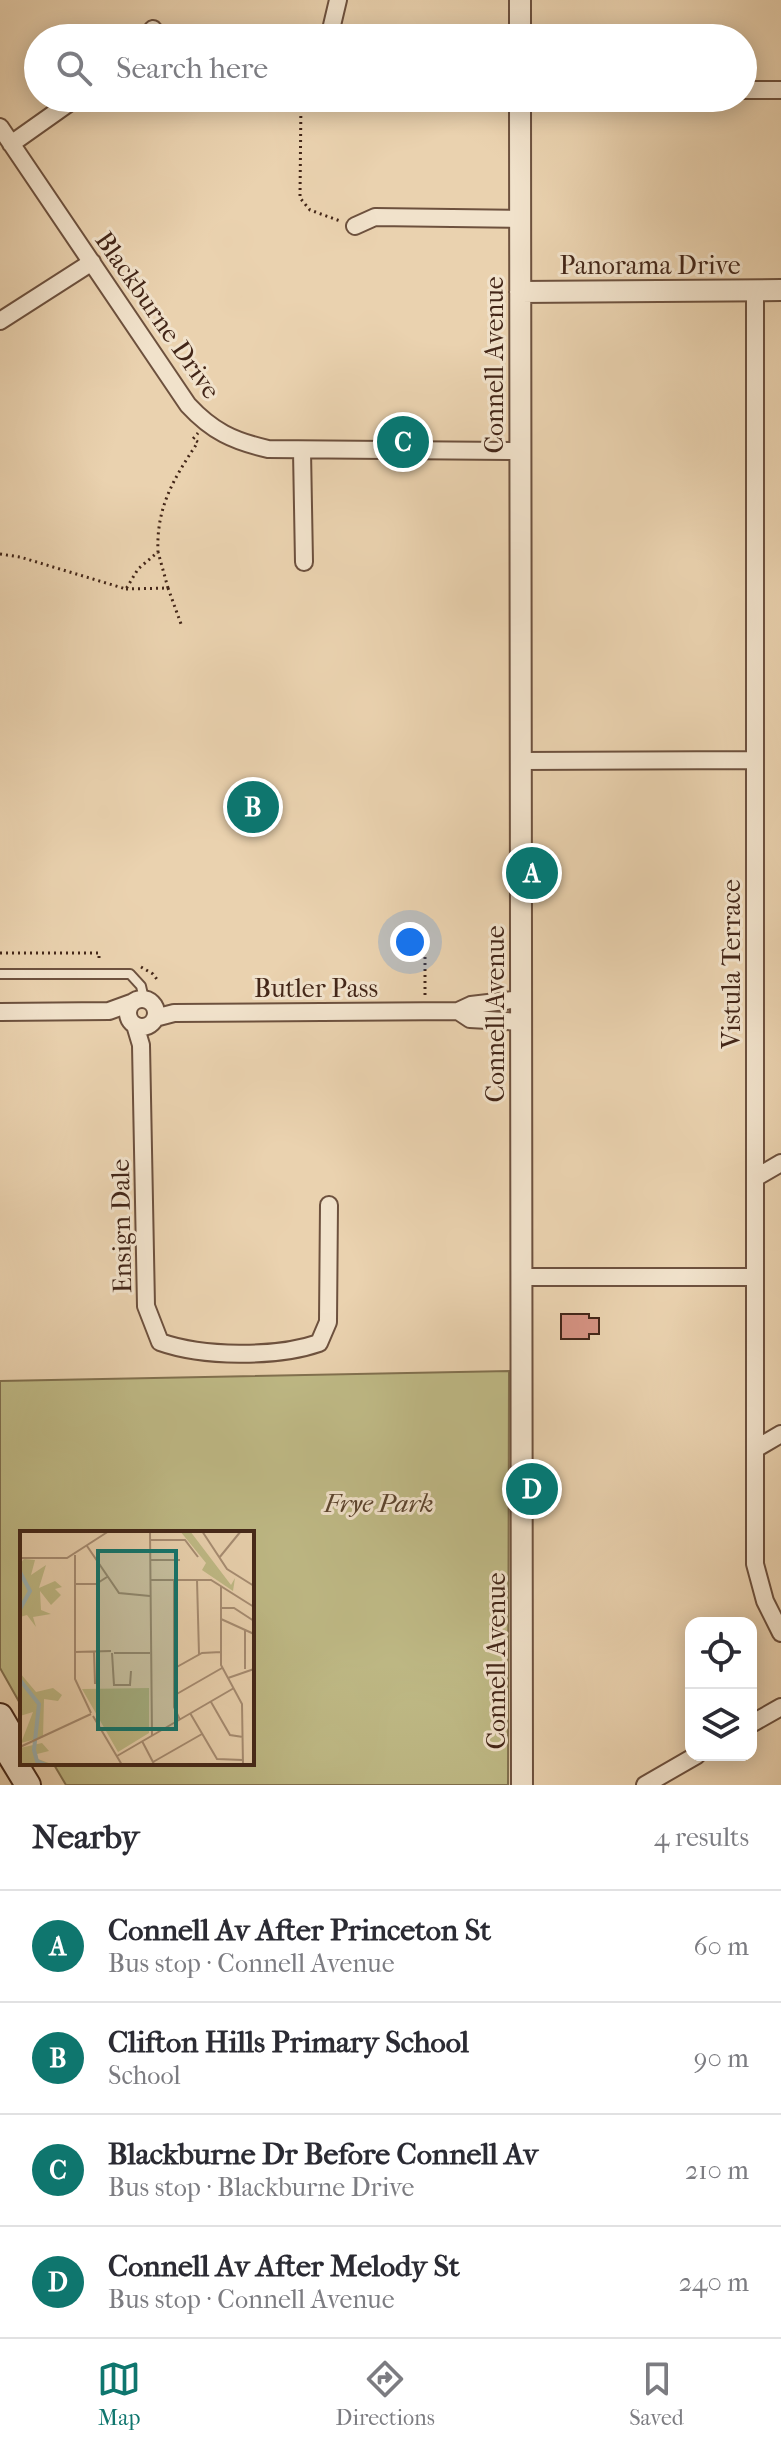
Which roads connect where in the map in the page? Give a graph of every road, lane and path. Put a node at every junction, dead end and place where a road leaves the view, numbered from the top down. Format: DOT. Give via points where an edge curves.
graph roads {
  1 [pos="338,0"];
  2 [pos="520,0"];
  3 [pos="332,24"];
  4 [pos="520,24"];
  5 [pos="757,90"];
  6 [pos="781,90"];
  7 [pos="56,112"];
  8 [pos="301,112"];
  9 [pos="520,112"];
  10 [pos="0,127"];
  11 [pos="11,144"];
  12 [pos="520,219"];
  13 [pos="335,220"];
  14 [pos="355,226"];
  15 [pos="92,262"];
  16 [pos="755,290"];
  17 [pos="781,290"];
  18 [pos="520,292"];
  19 [pos="0,321"];
  20 [pos="198,433"];
  21 [pos="302,451"];
  22 [pos="519,451"];
  23 [pos="158,552"];
  24 [pos="0,554"];
  25 [pos="304,562"];
  26 [pos="168,588"];
  27 [pos="126,589"];
  28 [pos="181,624"];
  29 [pos="755,760"];
  30 [pos="522,761"];
  31 [pos="0,953"];
  32 [pos="425,957"];
  33 [pos="100,967"];
  34 [pos="140,967"];
  35 [pos="0,974"];
  36 [pos="159,982"];
  37 [pos="425,995"];
  38 [pos="521,999"];
  39 [pos="458,1011"];
  40 [pos="0,1012"];
  41 [pos="143,1014"];
  42 [pos="521,1022"];
  43 [pos="781,1163"];
  44 [pos="755,1178"];
  45 [pos="329,1205"];
  46 [pos="521,1277"];
  47 [pos="755,1277"];
  48 [pos="781,1434"];
  49 [pos="757,1448"];
  50 [pos="781,1633"];
  51 [pos="781,1707"];
  52 [pos="0,1716"];
  53 [pos="757,1721"];
  54 [pos="0,1739"];
  55 [pos="20,1751"];
  56 [pos="687,1761"];
  57 [pos="28,1765"];
  58 [pos="28,1785"];
  59 [pos="40,1785"];
  60 [pos="522,1785"];
  61 [pos="645,1785"];
  1 -- 3 [label="street"];
  2 -- 4 [label="street"];
  5 -- 6 [label="street"];
  7 -- 11 [label="street"];
  8 -- 13 [label="path" via="300,198 310,210"];
  9 -- 12 [label="street, Connell Avenue"];
  10 -- 11 [label="street, Blackburne Drive"];
  11 -- 15 [label="street, Blackburne Drive"];
  12 -- 14 [label="street" via="375,217"];
  12 -- 18 [label="street, Connell Avenue"];
  15 -- 19 [label="street"];
  15 -- 21 [label="street, Blackburne Drive" via="208,427 234,442"];
  16 -- 17 [label="street, Panorama Drive"];
  16 -- 18 [label="street, Panorama Drive"];
  16 -- 29 [label="street, Vistula Terrace"];
  18 -- 22 [label="street, Connell Avenue"];
  20 -- 23 [label="path" via="157,521"];
  21 -- 22 [label="street, Blackburne Drive"];
  21 -- 25 [label="street"];
  22 -- 30 [label="street, Connell Avenue"];
  23 -- 26 [label="path"];
  23 -- 27 [label="path" via="138,569"];
  24 -- 27 [label="path"];
  26 -- 27 [label="path"];
  26 -- 28 [label="path"];
  29 -- 30 [label="street"];
  29 -- 44 [label="street, Vistula Terrace"];
  30 -- 38 [label="street, Connell Avenue"];
  31 -- 33 [label="path" via="99,953"];
  32 -- 37 [label="path"];
  34 -- 36 [label="path"];
  35 -- 41 [label="lane" via="130,974 141,986"];
  38 -- 39 [label="street, Butler Pass"];
  38 -- 42 [label="street, Connell Avenue"];
  39 -- 41 [label="street, Butler Pass"];
  39 -- 42 [label="street, Butler Pass" via="470,1019"];
  40 -- 41 [label="street, Butler Pass"];
  41 -- 45 [label="street, Ensign Dale" via="146,1306 160,1342 188,1351 296,1351 319,1343 328,1322"];
  42 -- 46 [label="street, Connell Avenue"];
  43 -- 44 [label="street"];
  44 -- 47 [label="street, Vistula Terrace"];
  46 -- 47 [label="street"];
  46 -- 60 [label="street, Connell Avenue"];
  47 -- 49 [label="street, Vistula Terrace"];
  48 -- 49 [label="street"];
  49 -- 50 [label="street, Vistula Terrace" via="755,1564"];
  51 -- 53 [label="street"];
  52 -- 55 [label="main road"];
  54 -- 58 [label="main road"];
  56 -- 61 [label="street"];
  57 -- 59 [label="main road"];
}
